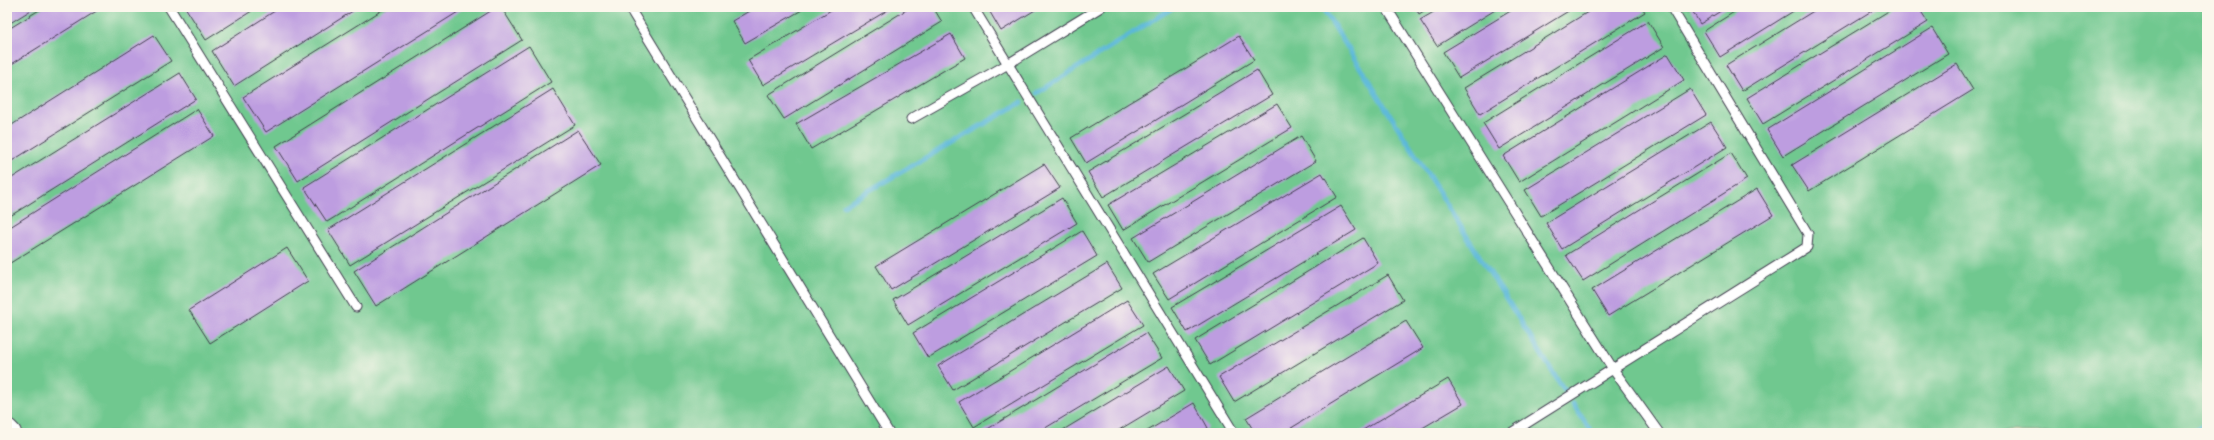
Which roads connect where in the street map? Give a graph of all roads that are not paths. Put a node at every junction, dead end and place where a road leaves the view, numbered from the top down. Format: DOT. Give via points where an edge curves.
graph roads {
  1 [pos="169,7"];
  2 [pos="629,7"];
  3 [pos="972,7"];
  4 [pos="1101,7"];
  5 [pos="1386,7"];
  6 [pos="1671,7"];
  7 [pos="1008,64"];
  8 [pos="911,119"];
  9 [pos="356,307"];
  10 [pos="1613,369"];
  11 [pos="7,430"];
  12 [pos="10,433"];
  13 [pos="889,433"];
  14 [pos="1234,433"];
  15 [pos="1511,433"];
  16 [pos="1660,433"];
  1 -- 9 [label="lane"];
  2 -- 13 [label="lane"];
  3 -- 7 [label="lane"];
  4 -- 7 [label="lane"];
  5 -- 10 [label="lane"];
  6 -- 10 [label="lane" via="1808,234 1807,247"];
  7 -- 8 [label="lane"];
  7 -- 14 [label="lane"];
  10 -- 15 [label="lane"];
  10 -- 16 [label="lane"];
  11 -- 12 [label="main road"];
}
